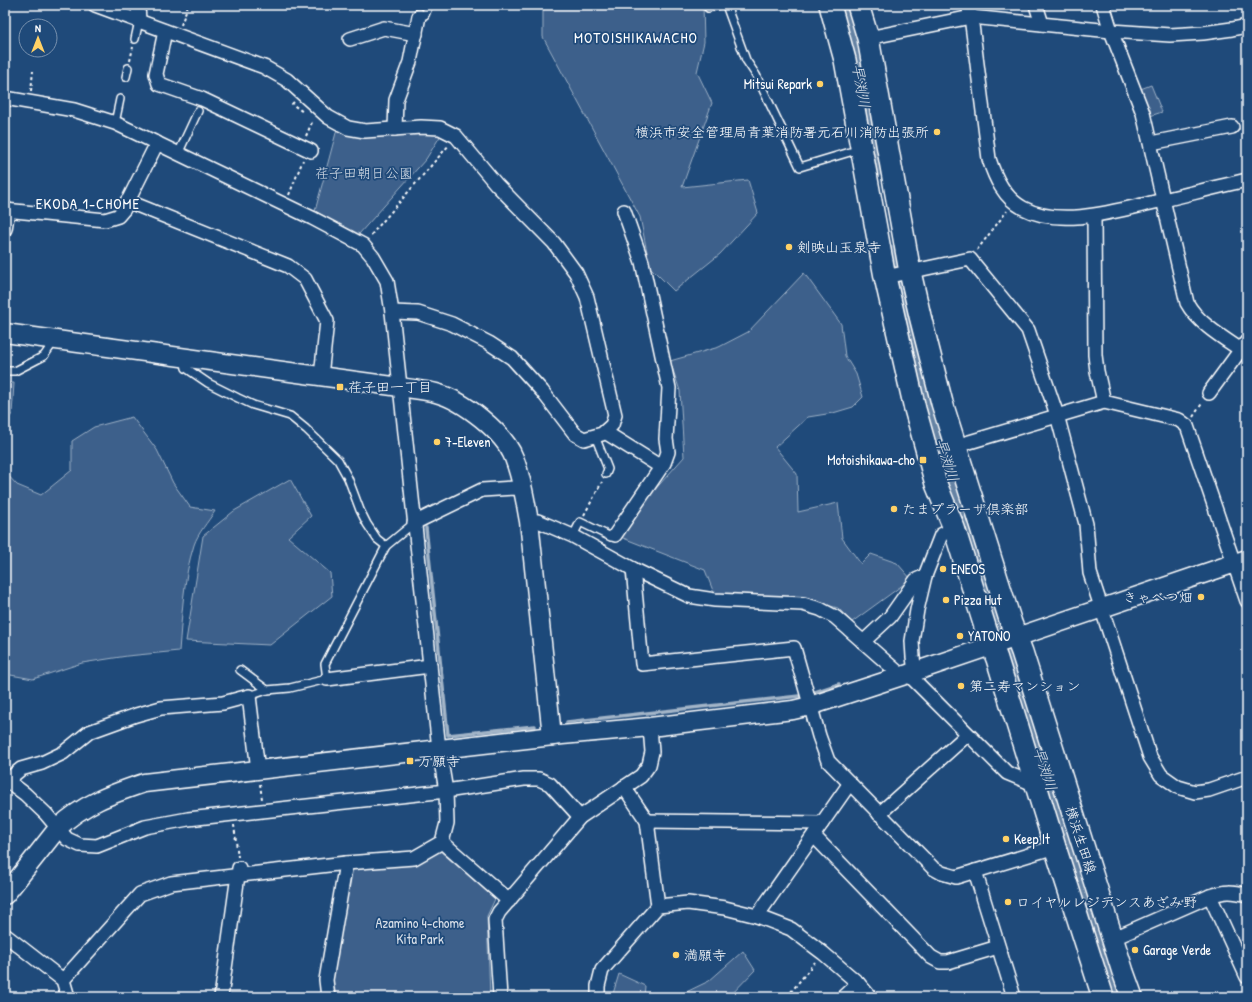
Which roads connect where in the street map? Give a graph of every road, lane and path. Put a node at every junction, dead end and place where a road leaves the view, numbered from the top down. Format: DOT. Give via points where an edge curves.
graph roads {
  1 [pos="95,5"];
  2 [pos="138,5"];
  3 [pos="188,5"];
  4 [pos="429,5"];
  5 [pos="707,5"];
  6 [pos="719,5"];
  7 [pos="726,5"];
  8 [pos="830,5"];
  9 [pos="858,5"];
  10 [pos="1036,5"];
  11 [pos="1103,5"];
  12 [pos="969,11"];
  13 [pos="419,16"];
  14 [pos="139,21"];
  15 [pos="1042,24"];
  16 [pos="1247,26"];
  17 [pos="1112,32"];
  18 [pos="171,33"];
  19 [pos="416,34"];
  20 [pos="868,38"];
  21 [pos="135,39"];
  22 [pos="350,39"];
  23 [pos="128,68"];
  24 [pos="33,70"];
  25 [pos="126,77"];
  26 [pos="5,98"];
  27 [pos="120,99"];
  28 [pos="30,102"];
  29 [pos="292,104"];
  30 [pos="198,112"];
  31 [pos="115,123"];
  32 [pos="1232,127"];
  33 [pos="395,129"];
  34 [pos="308,131"];
  35 [pos="456,136"];
  36 [pos="157,143"];
  37 [pos="1151,143"];
  38 [pos="862,148"];
  39 [pos="309,150"];
  40 [pos="178,154"];
  41 [pos="1247,180"];
  42 [pos="1164,200"];
  43 [pos="127,201"];
  44 [pos="1014,202"];
  45 [pos="285,205"];
  46 [pos="6,210"];
  47 [pos="624,211"];
  48 [pos="1094,216"];
  49 [pos="5,229"];
  50 [pos="363,245"];
  51 [pos="970,259"];
  52 [pos="910,272"];
  53 [pos="885,277"];
  54 [pos="392,312"];
  55 [pos="5,333"];
  56 [pos="56,340"];
  57 [pos="1245,348"];
  58 [pos="184,358"];
  59 [pos="5,371"];
  60 [pos="321,376"];
  61 [pos="400,387"];
  62 [pos="1209,393"];
  63 [pos="1104,402"];
  64 [pos="1057,415"];
  65 [pos="1192,419"];
  66 [pos="600,434"];
  67 [pos="956,446"];
  68 [pos="661,467"];
  69 [pos="606,474"];
  70 [pos="524,490"];
  71 [pos="529,521"];
  72 [pos="580,522"];
  73 [pos="414,523"];
  74 [pos="954,528"];
  75 [pos="615,535"];
  76 [pos="572,536"];
  77 [pos="386,546"];
  78 [pos="1241,561"];
  79 [pos="633,569"];
  80 [pos="925,576"];
  81 [pos="1247,601"];
  82 [pos="1101,608"];
  83 [pos="1016,638"];
  84 [pos="863,642"];
  85 [pos="992,646"];
  86 [pos="430,666"];
  87 [pos="240,670"];
  88 [pos="908,674"];
  89 [pos="327,680"];
  90 [pos="267,690"];
  91 [pos="249,696"];
  92 [pos="810,706"];
  93 [pos="650,727"];
  94 [pos="967,735"];
  95 [pos="552,736"];
  96 [pos="439,749"];
  97 [pos="1247,776"];
  98 [pos="259,777"];
  99 [pos="6,780"];
  100 [pos="850,783"];
  101 [pos="1036,785"];
  102 [pos="624,787"];
  103 [pos="446,791"];
  104 [pos="262,802"];
  105 [pos="879,814"];
  106 [pos="233,817"];
  107 [pos="580,817"];
  108 [pos="647,821"];
  109 [pos="822,823"];
  110 [pos="58,828"];
  111 [pos="814,836"];
  112 [pos="442,842"];
  113 [pos="1054,847"];
  114 [pos="346,863"];
  115 [pos="239,872"];
  116 [pos="975,872"];
  117 [pos="5,895"];
  118 [pos="1247,895"];
  119 [pos="1210,896"];
  120 [pos="509,901"];
  121 [pos="658,906"];
  122 [pos="757,916"];
  123 [pos="5,935"];
  124 [pos="1112,940"];
  125 [pos="998,947"];
  126 [pos="821,955"];
  127 [pos="1247,977"];
  128 [pos="63,980"];
  129 [pos="858,983"];
  130 [pos="68,997"];
  131 [pos="221,997"];
  132 [pos="328,997"];
  133 [pos="500,997"];
  134 [pos="598,997"];
  135 [pos="787,997"];
  136 [pos="843,997"];
  137 [pos="870,997"];
  138 [pos="1014,997"];
  139 [pos="1103,997"];
  140 [pos="1132,997"];
  1 -- 14 [label="street"];
  2 -- 14 [label="street"];
  3 -- 18 [label="path"];
  4 -- 13 [label="lane" via="425,15"];
  5 -- 6 [label="lane" via="708,8"];
  7 -- 38 [label="lane" via="746,60 756,75 800,167"];
  8 -- 38 [label="main road, 横浜生田線" via="845,60"];
  9 -- 20 [label="main road, 横浜生田線"];
  10 -- 15 [label="street"];
  11 -- 17 [label="street"];
  12 -- 15 [label="street"];
  12 -- 20 [label="street"];
  12 -- 44 [label="street" via="989,159 1004,192"];
  13 -- 19 [label="street"];
  14 -- 18 [label="street"];
  14 -- 21 [label="lane"];
  15 -- 17 [label="street"];
  16 -- 17 [label="street" via="1170,35"];
  17 -- 37 [label="street" via="1143,113"];
  18 -- 33 [label="street" via="264,67 287,80 328,117 348,128 365,131"];
  18 -- 39 [label="street" via="156,74 158,84 202,100"];
  19 -- 22 [label="street" via="384,28"];
  19 -- 33 [label="street" via="410,62 396,100"];
  20 -- 52 [label="main road, 横浜生田線"];
  21 -- 23 [label="path"];
  23 -- 25 [label="lane"];
  24 -- 28 [label="path"];
  26 -- 28 [label="street"];
  27 -- 31 [label="lane"];
  28 -- 31 [label="street" via="74,110"];
  29 -- 34 [label="path" via="313,120"];
  30 -- 40 [label="lane"];
  31 -- 36 [label="street"];
  32 -- 37 [label="street"];
  33 -- 35 [label="street" via="440,128"];
  35 -- 50 [label="path"];
  35 -- 66 [label="street" via="496,184 554,243 576,273 587,297 615,415 612,425"];
  36 -- 40 [label="street"];
  36 -- 43 [label="street"];
  37 -- 42 [label="street"];
  38 -- 53 [label="main road, 横浜生田線"];
  39 -- 45 [label="path"];
  40 -- 45 [label="street"];
  41 -- 42 [label="street"];
  42 -- 48 [label="street"];
  42 -- 57 [label="street" via="1191,311 1199,319"];
  43 -- 46 [label="street" via="118,216 105,220"];
  43 -- 60 [label="street" via="288,266 305,279 327,321"];
  44 -- 48 [label="street" via="1036,214 1062,217"];
  44 -- 51 [label="path"];
  45 -- 50 [label="street"];
  46 -- 49 [label="street"];
  47 -- 68 [label="street" via="642,262 669,388 666,439 668,452"];
  48 -- 63 [label="street" via="1095,356"];
  50 -- 54 [label="street" via="387,280"];
  51 -- 52 [label="street"];
  51 -- 64 [label="street" via="1028,330"];
  52 -- 53 [label="street"];
  52 -- 67 [label="main road, 横浜生田線" via="942,403"];
  53 -- 74 [label="main road, 横浜生田線" via="915,409 936,484"];
  54 -- 61 [label="street"];
  54 -- 66 [label="street" via="418,313 452,324 489,343 512,358 542,391 575,434 584,439"];
  55 -- 56 [label="street"];
  56 -- 58 [label="street"];
  56 -- 59 [label="lane" via="44,356 15,371"];
  57 -- 62 [label="street"];
  58 -- 60 [label="street"];
  58 -- 77 [label="lane" via="186,368 208,383 253,405 290,416 306,429 338,460 367,524 377,539"];
  60 -- 61 [label="street"];
  61 -- 70 [label="street" via="437,393 462,403 480,417 502,439 514,457"];
  61 -- 73 [label="street"];
  62 -- 65 [label="path"];
  63 -- 64 [label="street"];
  63 -- 78 [label="street" via="1179,420 1187,426"];
  64 -- 67 [label="street"];
  64 -- 82 [label="street" via="1086,524 1090,573"];
  66 -- 68 [label="street"];
  66 -- 69 [label="lane" via="608,468"];
  67 -- 83 [label="main road, 横浜生田線"];
  68 -- 75 [label="street"];
  69 -- 72 [label="path"];
  70 -- 71 [label="street"];
  70 -- 73 [label="street" via="482,490"];
  71 -- 76 [label="street" via="538,521"];
  71 -- 95 [label="street"];
  72 -- 75 [label="lane" via="611,538"];
  72 -- 76 [label="lane"];
  73 -- 77 [label="lane"];
  73 -- 86 [label="street"];
  74 -- 80 [label="street" via="941,535"];
  74 -- 85 [label="main road, 横浜生田線"];
  76 -- 79 [label="street"];
  77 -- 89 [label="lane" via="325,664"];
  78 -- 81 [label="street"];
  78 -- 82 [label="street"];
  79 -- 84 [label="street" via="689,596 715,600 803,604 820,609 835,617"];
  79 -- 92 [label="street" via="642,664 794,648"];
  80 -- 84 [label="street" via="916,580 890,617"];
  80 -- 88 [label="street" via="917,610 912,641 913,657"];
  82 -- 83 [label="street"];
  82 -- 97 [label="street" via="1150,757 1161,775 1178,787 1195,792 1209,790"];
  83 -- 85 [label="street"];
  83 -- 124 [label="main road, 横浜生田線"];
  84 -- 88 [label="street"];
  85 -- 88 [label="street"];
  85 -- 101 [label="main road, 横浜生田線"];
  86 -- 89 [label="street"];
  86 -- 96 [label="street"];
  87 -- 90 [label="lane"];
  88 -- 92 [label="street"];
  88 -- 94 [label="street"];
  89 -- 90 [label="lane"];
  90 -- 91 [label="lane"];
  91 -- 98 [label="street"];
  91 -- 99 [label="street" via="223,703 161,708 136,715 89,732 63,753 22,769"];
  92 -- 93 [label="street"];
  92 -- 100 [label="street" via="828,761"];
  93 -- 95 [label="street"];
  93 -- 102 [label="street" via="652,752 649,765 641,776"];
  94 -- 101 [label="street" via="1007,773"];
  94 -- 105 [label="street"];
  95 -- 96 [label="street"];
  96 -- 98 [label="street"];
  96 -- 103 [label="street"];
  98 -- 104 [label="path"];
  98 -- 110 [label="street" via="144,783 113,793 85,807"];
  99 -- 110 [label="street" via="25,794"];
  100 -- 105 [label="street"];
  100 -- 109 [label="street"];
  101 -- 113 [label="main road, 横浜生田線"];
  102 -- 107 [label="street"];
  102 -- 108 [label="street"];
  103 -- 106 [label="street"];
  103 -- 107 [label="street" via="539,779 550,784"];
  103 -- 112 [label="street" via="447,823"];
  105 -- 116 [label="street" via="932,868 956,876"];
  106 -- 110 [label="street" via="188,819 145,827 97,846 80,845 67,839"];
  106 -- 115 [label="path"];
  107 -- 120 [label="street"];
  108 -- 109 [label="street"];
  108 -- 121 [label="street"];
  109 -- 111 [label="street"];
  110 -- 117 [label="street"];
  111 -- 122 [label="street"];
  111 -- 125 [label="street" via="931,958 948,962"];
  112 -- 114 [label="street" via="414,858"];
  112 -- 120 [label="street"];
  113 -- 116 [label="street"];
  113 -- 139 [label="main road, 横浜生田線"];
  114 -- 115 [label="street"];
  114 -- 132 [label="street" via="326,980"];
  115 -- 128 [label="street" via="171,883 140,894"];
  115 -- 131 [label="street"];
  116 -- 125 [label="street"];
  118 -- 119 [label="street" via="1234,891"];
  119 -- 124 [label="street"];
  119 -- 127 [label="street"];
  120 -- 133 [label="street" via="495,920"];
  121 -- 122 [label="street" via="688,903"];
  121 -- 134 [label="street" via="602,970"];
  122 -- 126 [label="street" via="791,929"];
  123 -- 128 [label="street"];
  124 -- 140 [label="main road, 横浜生田線"];
  125 -- 138 [label="street"];
  126 -- 129 [label="street"];
  126 -- 135 [label="path"];
  128 -- 130 [label="street"];
  129 -- 136 [label="street"];
  129 -- 137 [label="street"];
}
